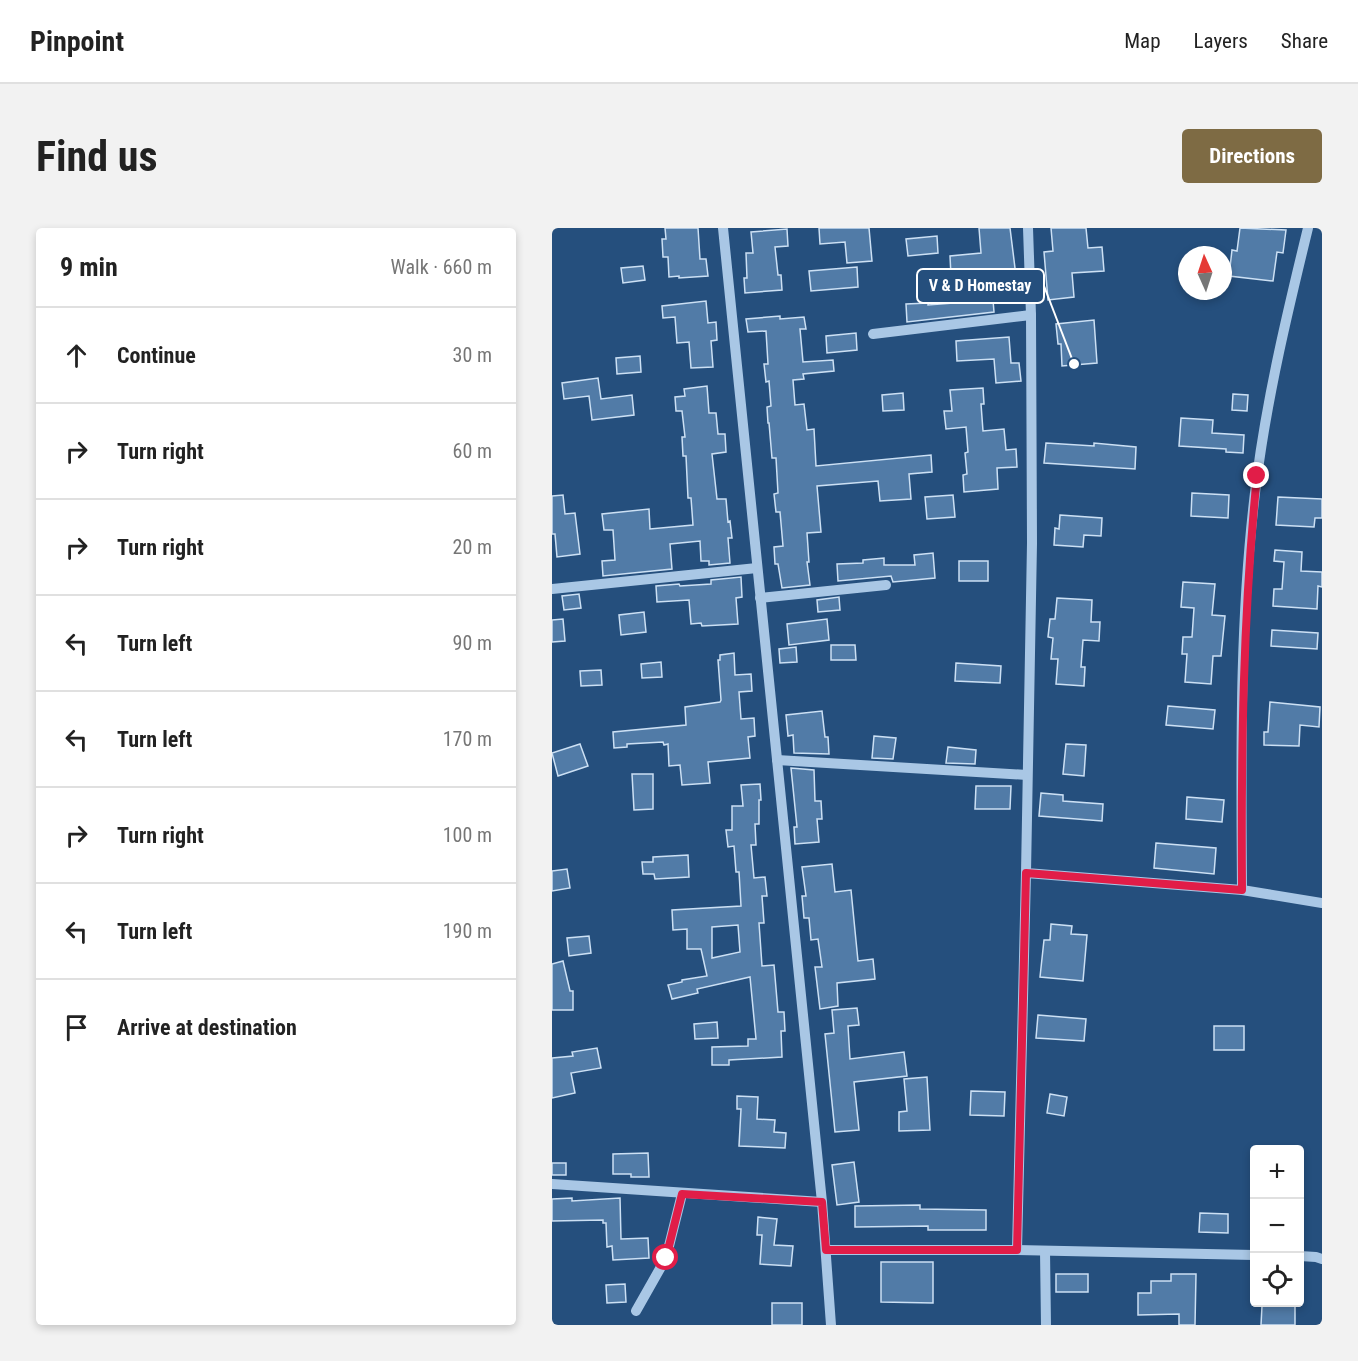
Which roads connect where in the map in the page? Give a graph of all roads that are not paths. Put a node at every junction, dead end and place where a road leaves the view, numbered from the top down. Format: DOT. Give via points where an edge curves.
graph roads {
  1 [pos="723,228"];
  2 [pos="1028,228"];
  3 [pos="1308,228"];
  4 [pos="1031,315"];
  5 [pos="873,334"];
  6 [pos="757,568"];
  7 [pos="886,585"];
  8 [pos="552,589"];
  9 [pos="760,598"];
  10 [pos="777,760"];
  11 [pos="1027,775"];
  12 [pos="1026,873"];
  13 [pos="1242,890"];
  14 [pos="1322,903"];
  15 [pos="552,1184"];
  16 [pos="682,1194"];
  17 [pos="822,1202"];
  18 [pos="826,1250"];
  19 [pos="1017,1250"];
  20 [pos="1045,1251"];
  21 [pos="1250,1255"];
  22 [pos="1304,1256"];
  23 [pos="1322,1259"];
  24 [pos="636,1311"];
  25 [pos="831,1325"];
  26 [pos="1046,1325"];
  1 -- 6 [label="street"];
  2 -- 4 [label="street"];
  3 -- 13 [label="street" via="1280,348 1257,476 1249,554 1241,741"];
  4 -- 5 [label="street"];
  4 -- 11 [label="street"];
  6 -- 8 [label="street"];
  6 -- 9 [label="street"];
  7 -- 9 [label="street"];
  9 -- 10 [label="street"];
  10 -- 11 [label="street"];
  10 -- 17 [label="street"];
  11 -- 12 [label="street"];
  12 -- 13 [label="street"];
  12 -- 19 [label="street"];
  13 -- 14 [label="street"];
  15 -- 16 [label="street"];
  16 -- 17 [label="street"];
  16 -- 24 [label="street" via="666,1258"];
  17 -- 18 [label="street"];
  18 -- 19 [label="street"];
  18 -- 25 [label="street"];
  19 -- 20 [label="street"];
  20 -- 21 [label="street"];
  20 -- 26 [label="street"];
  22 -- 23 [label="street"];
}
